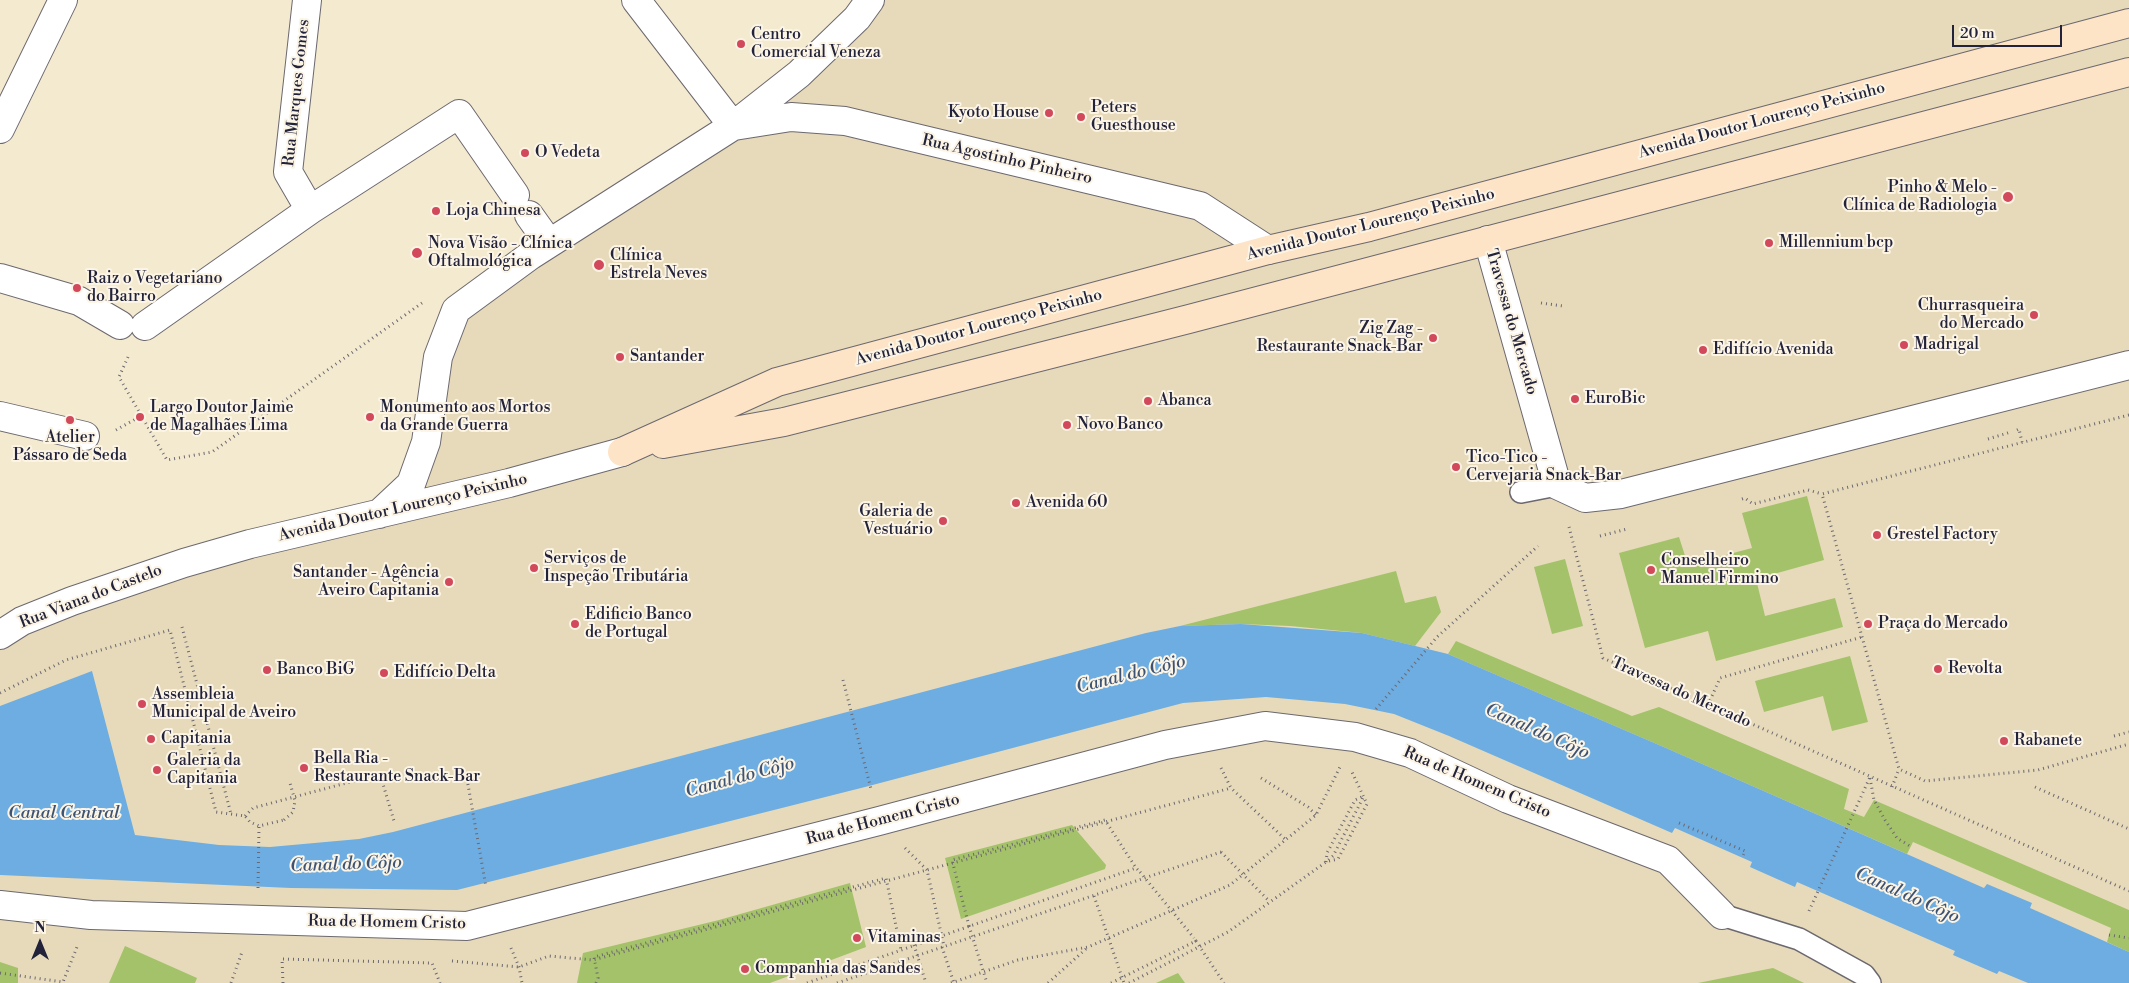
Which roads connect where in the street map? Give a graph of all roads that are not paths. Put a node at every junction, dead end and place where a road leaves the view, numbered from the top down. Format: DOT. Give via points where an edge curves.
graph roads {
  1 [pos="63,0"];
  2 [pos="307,0"];
  3 [pos="636,0"];
  4 [pos="870,0"];
  5 [pos="2129,23"];
  6 [pos="2129,72"];
  7 [pos="732,126"];
  8 [pos="0,129"];
  9 [pos="310,210"];
  10 [pos="1488,240"];
  11 [pos="549,244"];
  12 [pos="1268,250"];
  13 [pos="0,278"];
  14 [pos="2129,365"];
  15 [pos="0,416"];
  16 [pos="86,436"];
  17 [pos="622,452"];
  18 [pos="1557,485"];
  19 [pos="1521,492"];
  20 [pos="379,514"];
  21 [pos="184,563"];
  22 [pos="0,635"];
  23 [pos="0,905"];
  24 [pos="1722,914"];
  25 [pos="1870,983"];
  1 -- 8 [label="street"];
  2 -- 9 [label="street, Rua Marques Gomes" via="288,172"];
  3 -- 7 [label="street"];
  4 -- 7 [label="street" via="857,18 794,79"];
  5 -- 12 [label="main road, Avenida Doutor Lourenço Peixinho" via="1369,227"];
  6 -- 10 [label="main road, Avenida Doutor Lourenço Peixinho"];
  7 -- 11 [label="street"];
  7 -- 12 [label="street, Rua Agostinho Pinheiro" via="791,118 845,120 1200,206"];
  9 -- 11 [label="street" via="459,114"];
  9 -- 13 [label="street" via="133,325 80,301"];
  10 -- 17 [label="main road, Avenida Doutor Lourenço Peixinho" via="784,422"];
  10 -- 18 [label="street, Travessa do Mercado"];
  11 -- 20 [label="street" via="456,310 438,357 426,442 411,484"];
  12 -- 17 [label="main road, Avenida Doutor Lourenço Peixinho" via="776,382"];
  14 -- 18 [label="street" via="1620,494 1585,498"];
  15 -- 16 [label="street"];
  17 -- 20 [label="street, Avenida Doutor Lourenço Peixinho"];
  18 -- 19 [label="lane"];
  20 -- 21 [label="street, Avenida Doutor Lourenço Peixinho"];
  21 -- 22 [label="street, Rua Viana do Castelo" via="63,604 22,621"];
  23 -- 24 [label="street, Rua de Homem Cristo" via="91,914 467,926 1205,736 1266,726 1350,748 1410,753 1508,799 1668,860"];
  24 -- 25 [label="lane" via="1799,939 1864,975"];
}
